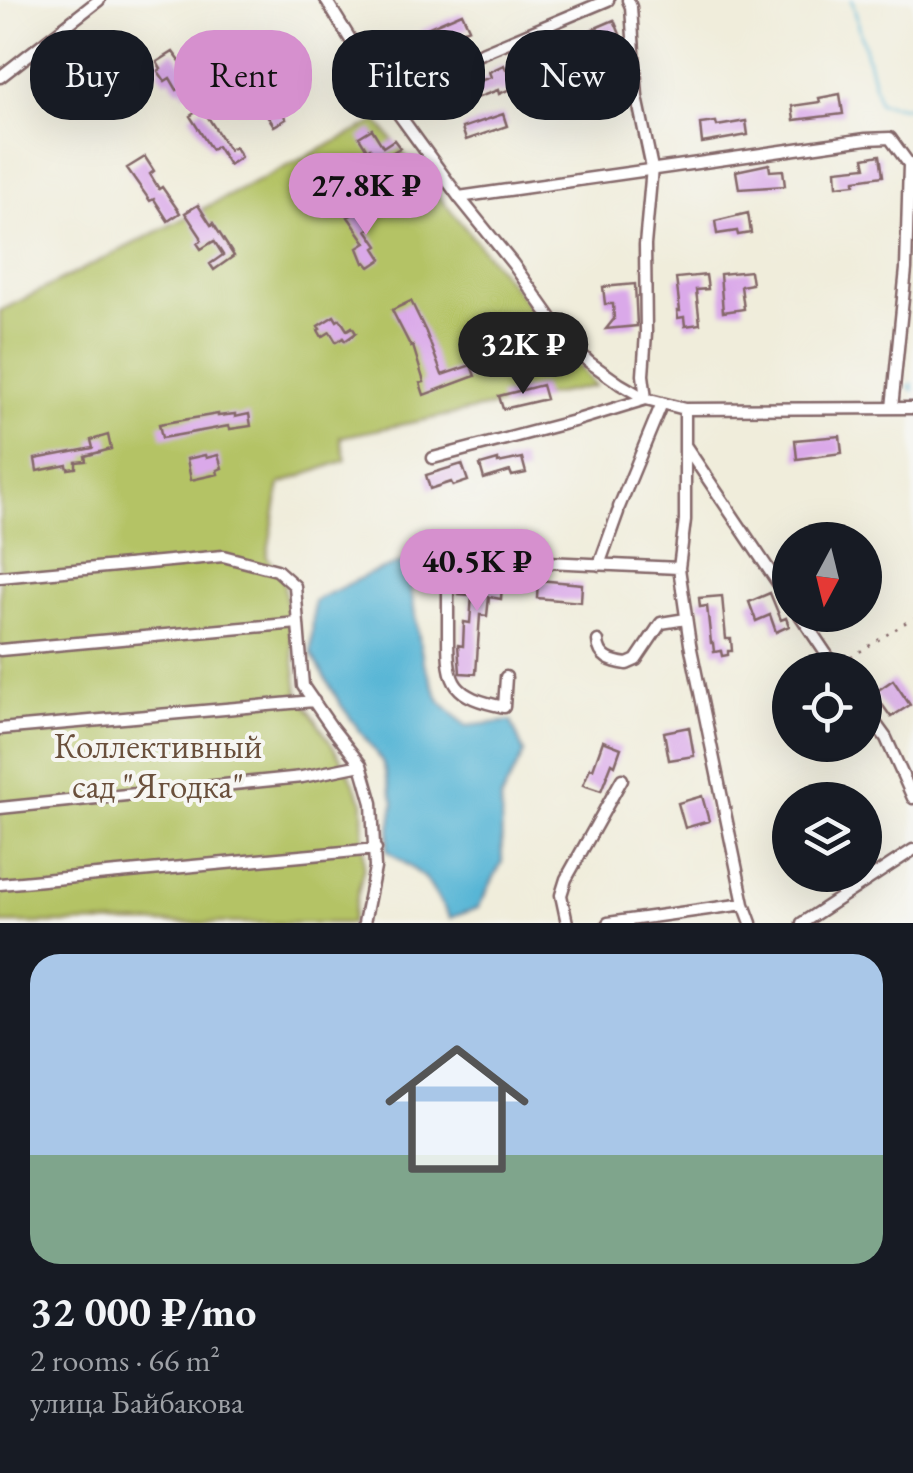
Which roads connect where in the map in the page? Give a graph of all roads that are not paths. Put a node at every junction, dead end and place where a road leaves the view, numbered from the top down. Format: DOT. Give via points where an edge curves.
graph roads {
  1 [pos="98,0"];
  2 [pos="326,0"];
  3 [pos="608,0"];
  4 [pos="628,0"];
  5 [pos="345,30"];
  6 [pos="485,52"];
  7 [pos="0,78"];
  8 [pos="403,120"];
  9 [pos="652,168"];
  10 [pos="459,197"];
  11 [pos="646,399"];
  12 [pos="662,403"];
  13 [pos="684,408"];
  14 [pos="892,408"];
  15 [pos="913,408"];
  16 [pos="685,445"];
  17 [pos="434,458"];
  18 [pos="598,565"];
  19 [pos="678,568"];
  20 [pos="772,573"];
  21 [pos="0,577"];
  22 [pos="686,619"];
  23 [pos="298,623"];
  24 [pos="598,641"];
  25 [pos="0,650"];
  26 [pos="506,677"];
  27 [pos="314,701"];
  28 [pos="0,729"];
  29 [pos="882,732"];
  30 [pos="361,765"];
  31 [pos="622,779"];
  32 [pos="913,798"];
  33 [pos="0,808"];
  34 [pos="375,849"];
  35 [pos="913,850"];
  36 [pos="0,884"];
  37 [pos="744,904"];
  38 [pos="364,923"];
  39 [pos="567,923"];
  40 [pos="608,923"];
  41 [pos="751,923"];
  42 [pos="802,923"];
  1 -- 7 [label="street"];
  2 -- 5 [label="street"];
  3 -- 6 [label="street"];
  4 -- 9 [label="street"];
  8 -- 10 [label="street"];
  9 -- 10 [label="street"];
  9 -- 11 [label="street"];
  9 -- 14 [label="street" via="890,138 909,164"];
  10 -- 11 [label="street" via="568,342"];
  11 -- 12 [label="street"];
  11 -- 17 [label="street"];
  12 -- 13 [label="street"];
  12 -- 18 [label="street"];
  13 -- 14 [label="street"];
  13 -- 16 [label="street"];
  14 -- 15 [label="street"];
  16 -- 19 [label="street" via="686,520"];
  16 -- 20 [label="street"];
  18 -- 19 [label="street"];
  18 -- 26 [label="street" via="460,558 448,571 448,672 476,700 504,707"];
  19 -- 22 [label="street"];
  21 -- 23 [label="street" via="223,556 277,570 294,586"];
  22 -- 24 [label="street" via="662,623 627,664 606,658"];
  22 -- 37 [label="street"];
  23 -- 25 [label="street"];
  23 -- 27 [label="street" via="303,686"];
  27 -- 28 [label="street"];
  27 -- 30 [label="street"];
  29 -- 32 [label="street"];
  30 -- 33 [label="street"];
  30 -- 34 [label="street"];
  31 -- 39 [label="street" via="566,879 561,896"];
  34 -- 36 [label="street"];
  34 -- 38 [label="street"];
  35 -- 42 [label="street"];
  37 -- 40 [label="street"];
  37 -- 41 [label="street"];
}
